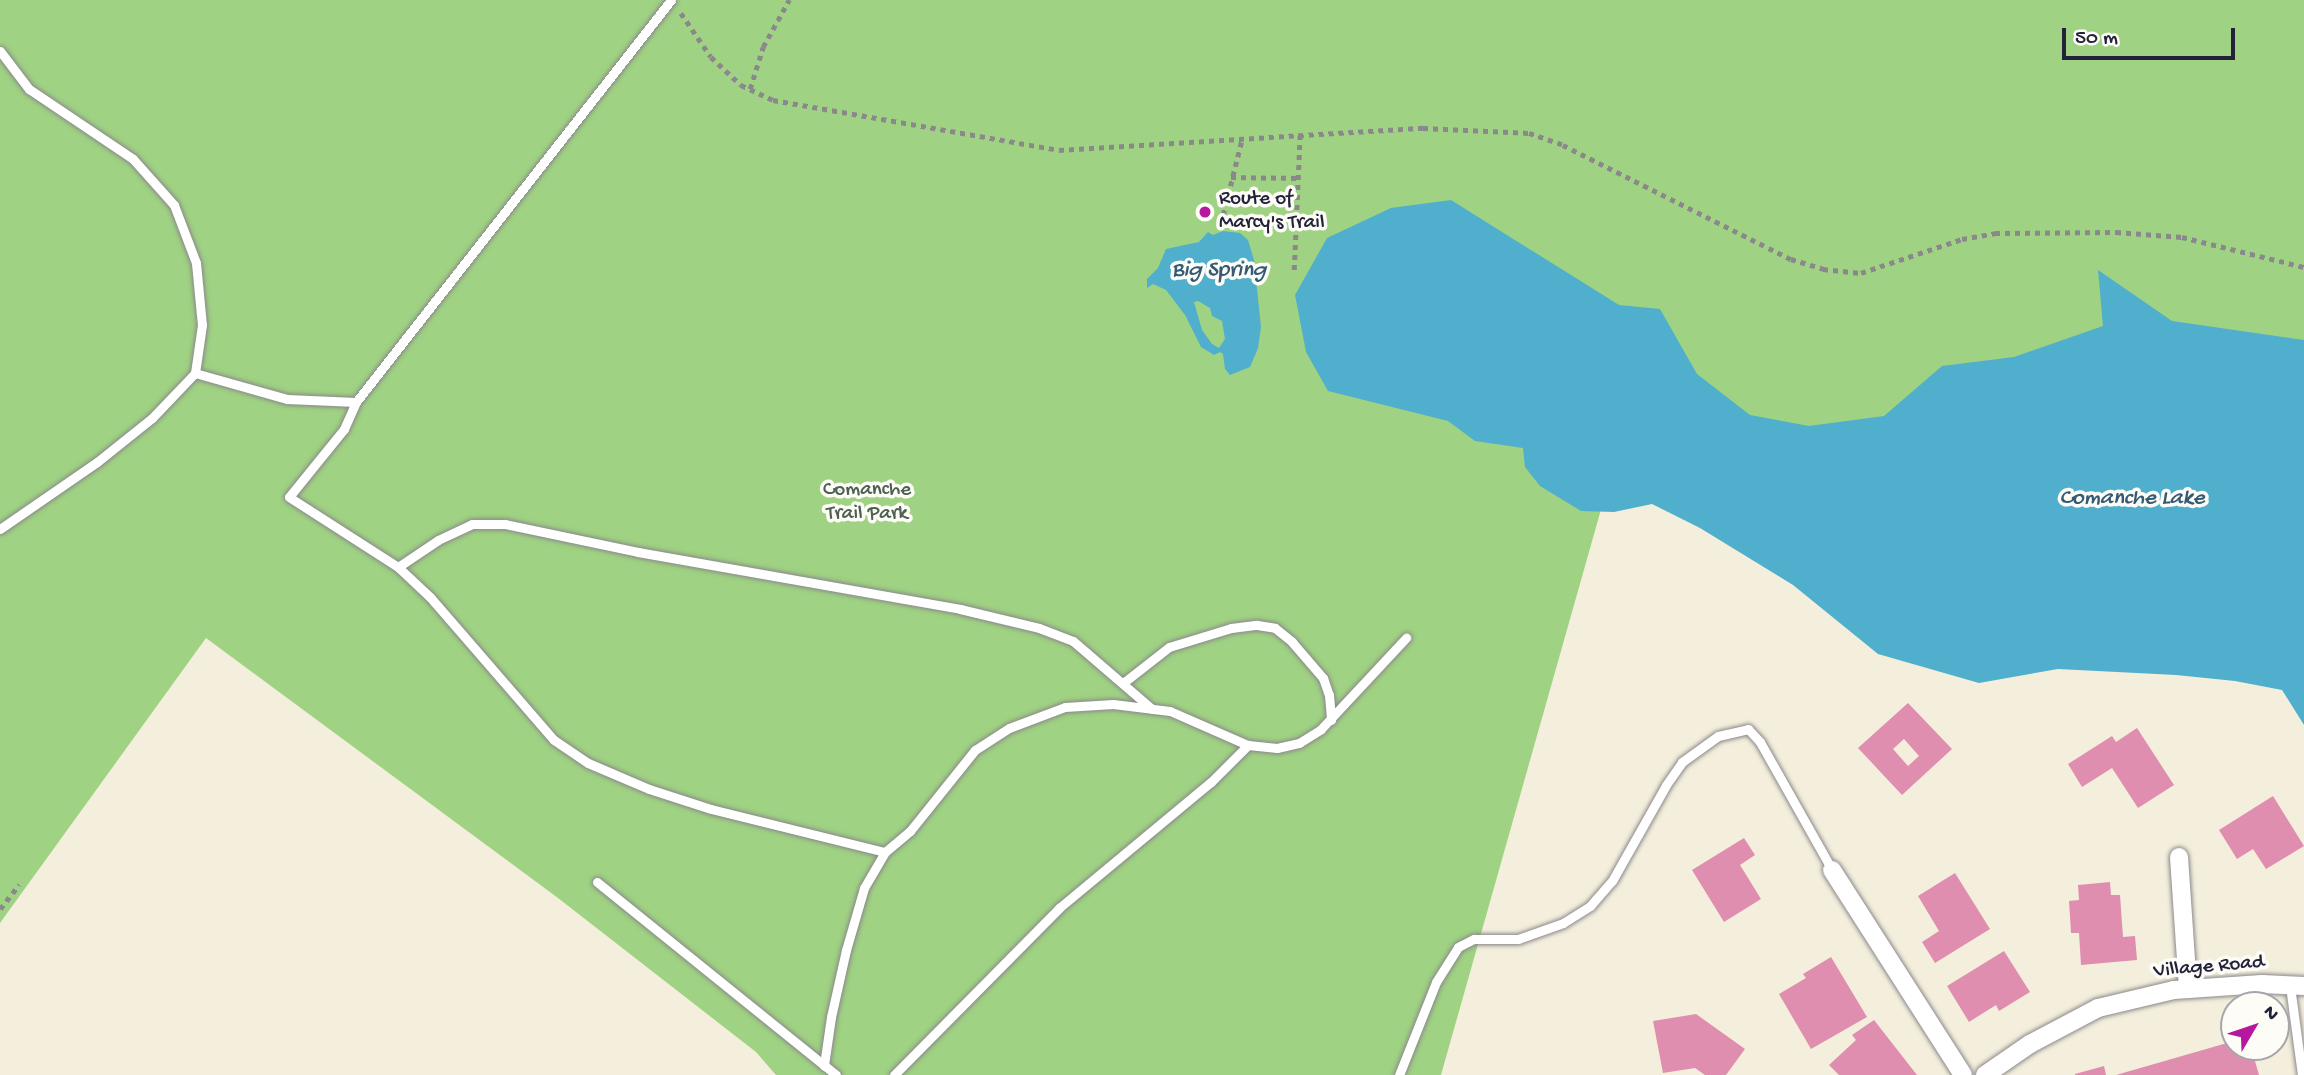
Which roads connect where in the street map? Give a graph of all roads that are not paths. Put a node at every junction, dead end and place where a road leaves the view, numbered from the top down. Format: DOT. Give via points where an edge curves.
graph roads {
  1 [pos="671,0"];
  2 [pos="0,51"];
  3 [pos="195,373"];
  4 [pos="356,402"];
  5 [pos="0,529"];
  6 [pos="398,567"];
  7 [pos="1406,638"];
  8 [pos="1123,683"];
  9 [pos="1152,709"];
  10 [pos="1331,720"];
  11 [pos="1248,745"];
  12 [pos="885,852"];
  13 [pos="2179,857"];
  14 [pos="1832,870"];
  15 [pos="597,883"];
  16 [pos="2297,986"];
  17 [pos="2188,989"];
  18 [pos="824,1065"];
  19 [pos="836,1075"];
  20 [pos="894,1075"];
  21 [pos="1399,1075"];
  22 [pos="1963,1075"];
  23 [pos="1985,1075"];
  24 [pos="2302,1075"];
  1 -- 4 [label="lane"];
  2 -- 3 [label="lane" via="29,89 133,159 174,205 195,263 202,325"];
  3 -- 4 [label="lane" via="287,399"];
  3 -- 5 [label="lane" via="152,418 97,462"];
  4 -- 6 [label="lane" via="344,429 289,497"];
  6 -- 8 [label="lane" via="472,524 505,524 960,609 1039,628 1073,641"];
  6 -- 12 [label="lane" via="430,597 554,740 588,763 711,809"];
  7 -- 10 [label="lane"];
  8 -- 9 [label="lane"];
  8 -- 10 [label="lane" via="1169,647 1231,628 1275,628 1323,678"];
  9 -- 11 [label="lane" via="1170,710"];
  9 -- 12 [label="lane" via="1113,704 1065,707 1009,728 975,750 910,831"];
  10 -- 11 [label="lane" via="1299,743 1277,748"];
  11 -- 20 [label="lane" via="1211,782 1059,908"];
  12 -- 18 [label="lane" via="864,888 846,950"];
  13 -- 17 [label="street"];
  14 -- 21 [label="lane" via="1760,742 1748,729 1718,736 1682,762 1612,881 1590,906 1563,923 1518,939 1474,939 1458,947 1436,982"];
  14 -- 22 [label="street"];
  15 -- 18 [label="lane"];
  16 -- 17 [label="street, Village Road"];
  16 -- 24 [label="lane"];
  17 -- 23 [label="street, Village Road" via="2098,1008 2030,1044"];
  18 -- 19 [label="lane"];
}
